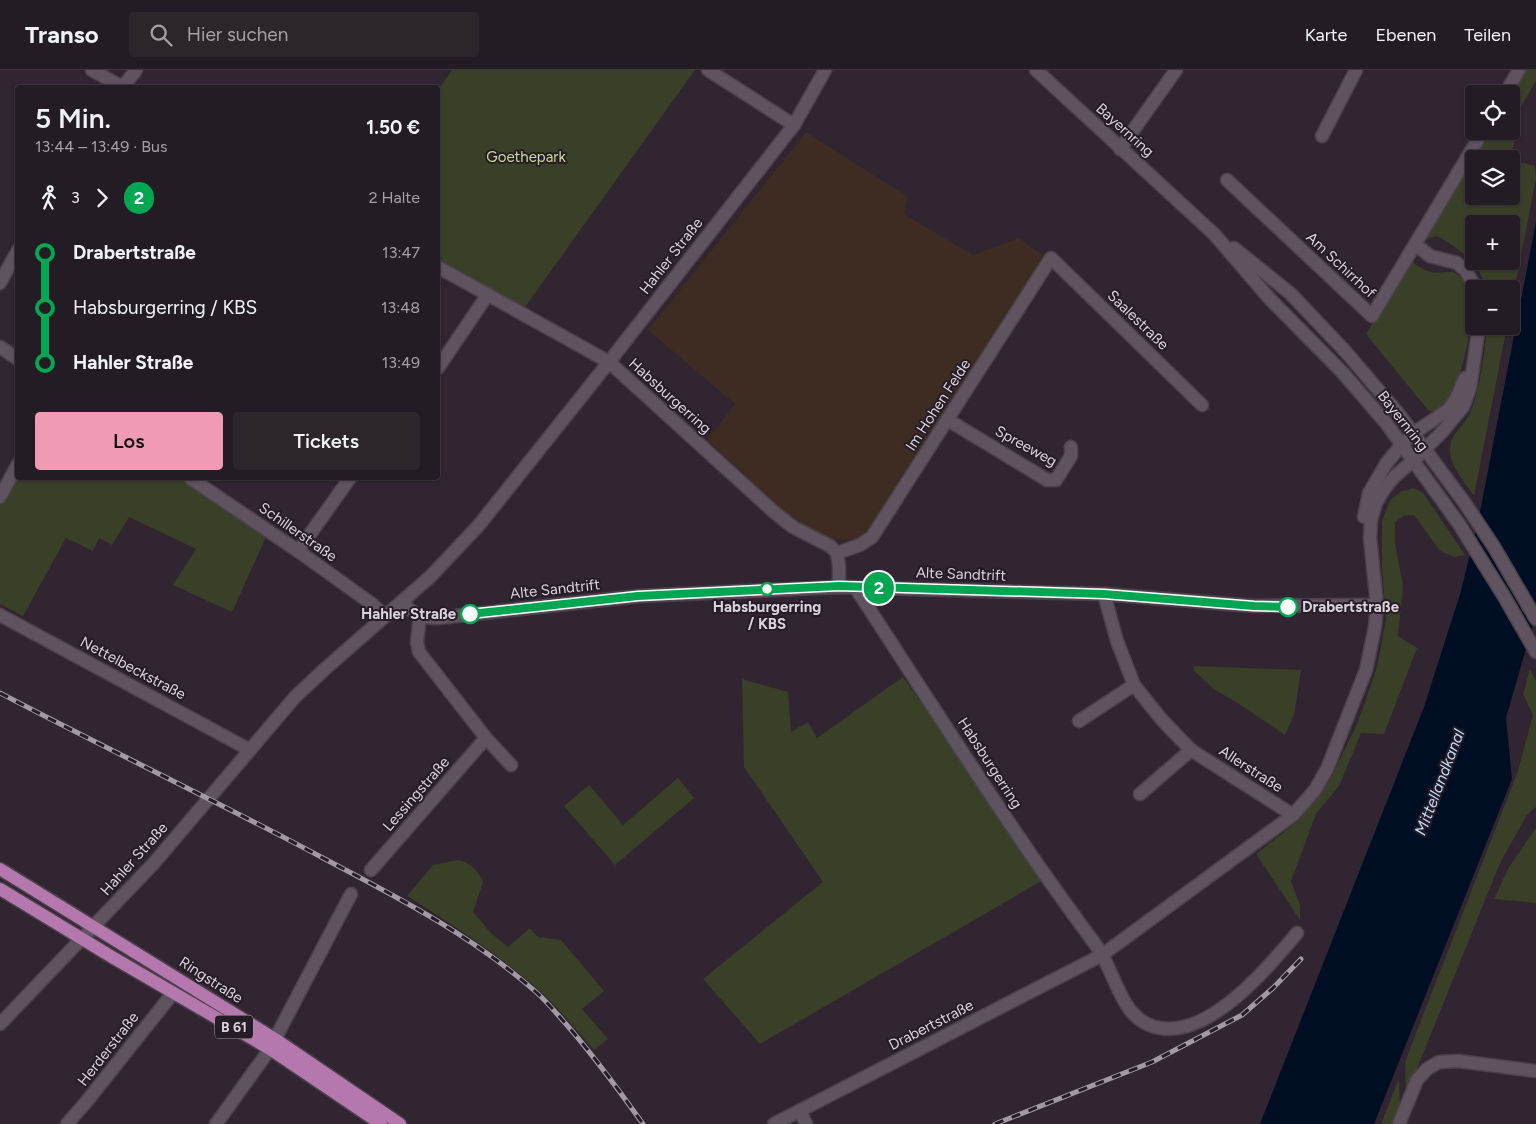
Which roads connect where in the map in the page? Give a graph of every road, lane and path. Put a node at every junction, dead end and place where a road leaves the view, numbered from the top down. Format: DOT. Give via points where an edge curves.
graph roads {
  1 [pos="92,70"];
  2 [pos="136,70"];
  3 [pos="708,70"];
  4 [pos="825,70"];
  5 [pos="1036,70"];
  6 [pos="1176,70"];
  7 [pos="1356,70"];
  8 [pos="1519,70"];
  9 [pos="106,84"];
  10 [pos="125,85"];
  11 [pos="1510,85"];
  12 [pos="794,125"];
  13 [pos="1322,136"];
  14 [pos="1478,140"];
  15 [pos="1120,149"];
  16 [pos="1227,180"];
  17 [pos="1214,234"];
  18 [pos="1416,245"];
  19 [pos="15,256"];
  20 [pos="1051,258"];
  21 [pos="440,267"];
  22 [pos="1471,280"];
  23 [pos="0,283"];
  24 [pos="488,294"];
  25 [pos="1478,335"];
  26 [pos="0,347"];
  27 [pos="15,357"];
  28 [pos="609,362"];
  29 [pos="1473,362"];
  30 [pos="440,365"];
  31 [pos="1202,405"];
  32 [pos="948,420"];
  33 [pos="1414,433"];
  34 [pos="1402,444"];
  35 [pos="1071,447"];
  36 [pos="1426,448"];
  37 [pos="1414,460"];
  38 [pos="15,470"];
  39 [pos="193,480"];
  40 [pos="349,480"];
  41 [pos="0,497"];
  42 [pos="298,551"];
  43 [pos="837,553"];
  44 [pos="1373,573"];
  45 [pos="839,586"];
  46 [pos="855,587"];
  47 [pos="1104,594"];
  48 [pos="402,602"];
  49 [pos="1376,605"];
  50 [pos="0,615"];
  51 [pos="385,616"];
  52 [pos="420,616"];
  53 [pos="1536,619"];
  54 [pos="1536,652"];
  55 [pos="1134,685"];
  56 [pos="1079,721"];
  57 [pos="486,738"];
  58 [pos="250,750"];
  59 [pos="1191,750"];
  60 [pos="511,765"];
  61 [pos="1140,794"];
  62 [pos="1293,816"];
  63 [pos="0,869"];
  64 [pos="371,870"];
  65 [pos="0,889"];
  66 [pos="352,894"];
  67 [pos="94,927"];
  68 [pos="1297,933"];
  69 [pos="82,939"];
  70 [pos="1102,955"];
  71 [pos="173,993"];
  72 [pos="0,1024"];
  73 [pos="272,1044"];
  74 [pos="1536,1071"];
  75 [pos="800,1112"];
  76 [pos="67,1124"];
  77 [pos="216,1124"];
  78 [pos="381,1124"];
  79 [pos="400,1124"];
  80 [pos="774,1124"];
  81 [pos="806,1124"];
  82 [pos="1399,1124"];
  1 -- 9 [label="street"];
  2 -- 10 [label="street"];
  3 -- 12 [label="street"];
  4 -- 12 [label="street, Hahler Straße"];
  5 -- 15 [label="street, Bayernring"];
  6 -- 15 [label="street"];
  7 -- 13 [label="street"];
  8 -- 11 [label="street"];
  12 -- 28 [label="street, Hahler Straße"];
  14 -- 18 [label="street, Am Schirrhof"];
  15 -- 17 [label="street, Bayernring"];
  16 -- 18 [label="street, Am Schirrhof" via="1372,316"];
  17 -- 33 [label="street, Bayernring" via="1291,294 1346,351"];
  17 -- 34 [label="street, Bayernring" via="1269,298 1343,373"];
  18 -- 22 [label="street" via="1430,256 1457,263"];
  19 -- 23 [label="street"];
  20 -- 31 [label="street, Saalestraße"];
  20 -- 32 [label="street, Im Hohen Felde"];
  21 -- 24 [label="street, Habsburgerring"];
  24 -- 28 [label="street, Habsburgerring"];
  24 -- 30 [label="street"];
  25 -- 29 [label="street"];
  26 -- 27 [label="street"];
  28 -- 43 [label="street, Habsburgerring" via="793,528 830,546"];
  28 -- 48 [label="street, Hahler Straße" via="479,525"];
  29 -- 33 [label="street" via="1448,410"];
  29 -- 36 [label="street" via="1470,388 1463,407"];
  32 -- 35 [label="street, Spreeweg" via="1047,480 1056,480 1071,456"];
  32 -- 43 [label="street, Im Hohen Felde" via="872,536 860,545"];
  33 -- 34 [label="street, Drabertstraße"];
  33 -- 36 [label="street, Bayernring"];
  34 -- 37 [label="street, Bayernring"];
  34 -- 44 [label="street, Drabertstraße" via="1369,493 1363,544"];
  36 -- 37 [label="street"];
  36 -- 53 [label="street, Bayernring" via="1494,547"];
  37 -- 44 [label="street, Drabertstraße" via="1395,476 1376,503 1370,538"];
  37 -- 54 [label="street, Bayernring" via="1459,524"];
  38 -- 41 [label="street"];
  39 -- 42 [label="street, Schillerstraße"];
  40 -- 42 [label="street"];
  42 -- 51 [label="street, Schillerstraße"];
  43 -- 45 [label="street"];
  44 -- 49 [label="street, Drabertstraße"];
  45 -- 46 [label="street, Alte Sandtrift"];
  45 -- 52 [label="street, Alte Sandtrift" via="638,596 438,618"];
  46 -- 47 [label="street, Alte Sandtrift"];
  46 -- 70 [label="street, Habsburgerring" via="1020,838"];
  47 -- 49 [label="street, Alte Sandtrift" via="1254,606"];
  47 -- 55 [label="street, Allerstraße"];
  48 -- 51 [label="street, Hahler Straße"];
  48 -- 52 [label="street"];
  49 -- 62 [label="street, Drabertstraße" via="1373,645 1340,738 1315,790"];
  50 -- 58 [label="street, Nettelbeckstraße"];
  51 -- 58 [label="street, Hahler Straße" via="310,682"];
  52 -- 57 [label="street" via="419,652"];
  55 -- 56 [label="street"];
  55 -- 59 [label="street, Allerstraße"];
  57 -- 60 [label="street"];
  57 -- 64 [label="street, Lessingstraße"];
  58 -- 67 [label="street, Hahler Straße" via="154,863"];
  59 -- 61 [label="street"];
  59 -- 62 [label="street, Allerstraße"];
  62 -- 70 [label="street, Drabertstraße"];
  63 -- 67 [label="main road, Ringstraße / B 61"];
  65 -- 69 [label="main road, Ringstraße / B 61"];
  66 -- 73 [label="street"];
  67 -- 69 [label="street, Hahler Straße"];
  67 -- 73 [label="main road, Ringstraße / B 61"];
  68 -- 70 [label="street" via="1267,969 1232,1000 1194,1024 1174,1029 1145,1024 1132,1014"];
  69 -- 71 [label="main road, Ringstraße / B 61"];
  69 -- 72 [label="street, Hahler Straße"];
  70 -- 75 [label="street, Drabertstraße"];
  71 -- 73 [label="main road, Ringstraße / B 61"];
  71 -- 76 [label="street, Herderstraße"];
  73 -- 77 [label="street"];
  73 -- 78 [label="main road, Ringstraße / B 61"];
  73 -- 79 [label="main road, Ringstraße / B 61"];
  74 -- 82 [label="street" via="1458,1061 1439,1062 1417,1080"];
  75 -- 80 [label="street, Drabertstraße"];
  75 -- 81 [label="street"];
}
